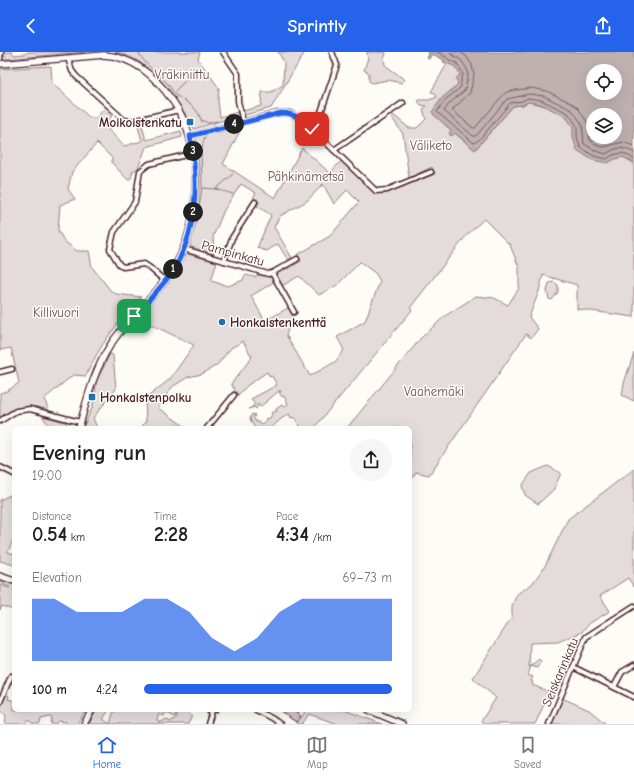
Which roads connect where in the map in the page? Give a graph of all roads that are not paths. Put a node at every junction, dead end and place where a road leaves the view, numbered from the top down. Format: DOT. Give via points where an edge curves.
graph roads {
  1 [pos="1,52"];
  2 [pos="223,52"];
  3 [pos="332,52"];
  4 [pos="68,58"];
  5 [pos="0,60"];
  6 [pos="0,64"];
  7 [pos="403,103"];
  8 [pos="179,110"];
  9 [pos="244,122"];
  10 [pos="312,129"];
  11 [pos="190,136"];
  12 [pos="334,150"];
  13 [pos="194,153"];
  14 [pos="431,172"];
  15 [pos="255,202"];
  16 [pos="184,249"];
  17 [pos="297,259"];
  18 [pos="224,261"];
  19 [pos="272,273"];
  20 [pos="165,280"];
  21 [pos="294,312"];
  22 [pos="12,369"];
  23 [pos="0,372"];
  24 [pos="234,395"];
  25 [pos="0,421"];
  26 [pos="80,425"];
  27 [pos="209,426"];
  28 [pos="0,467"];
  29 [pos="12,473"];
  30 [pos="0,576"];
  31 [pos="12,580"];
  32 [pos="634,606"];
  33 [pos="634,665"];
  34 [pos="573,667"];
  35 [pos="11,676"];
  36 [pos="614,687"];
  37 [pos="634,697"];
  38 [pos="0,702"];
  39 [pos="91,712"];
  40 [pos="211,712"];
  41 [pos="260,712"];
  42 [pos="372,712"];
  43 [pos="390,722"];
  44 [pos="84,724"];
  45 [pos="208,724"];
  46 [pos="280,724"];
  47 [pos="402,724"];
  48 [pos="549,724"];
  1 -- 5 [label="street"];
  2 -- 9 [label="street" via="238,74 238,101"];
  3 -- 10 [label="street" via="337,66 319,118"];
  4 -- 6 [label="street"];
  4 -- 8 [label="street" via="104,54 130,60 160,85"];
  4 -- 8 [label="street" via="76,76 124,120 133,121"];
  7 -- 12 [label="street"];
  8 -- 11 [label="street"];
  9 -- 10 [label="street" via="278,113 290,113"];
  9 -- 11 [label="street"];
  10 -- 12 [label="street"];
  11 -- 13 [label="street"];
  12 -- 14 [label="street" via="378,192"];
  13 -- 16 [label="street" via="192,217"];
  13 -- 20 [label="street" via="156,162 143,168 138,176 135,202 114,232 109,247 121,266 126,268 144,264"];
  15 -- 18 [label="street" via="232,238"];
  16 -- 18 [label="street, Pampinkatu"];
  16 -- 20 [label="street"];
  17 -- 19 [label="street, Pampinkatu"];
  18 -- 19 [label="street, Pampinkatu"];
  19 -- 21 [label="street"];
  20 -- 26 [label="street" via="106,352 93,378"];
  22 -- 23 [label="street"];
  24 -- 27 [label="street"];
  25 -- 26 [label="street" via="16,411 30,409"];
  28 -- 29 [label="street"];
  30 -- 31 [label="street"];
  32 -- 34 [label="street, Seiskarinkatu" via="589,635"];
  33 -- 36 [label="street" via="622,672"];
  34 -- 36 [label="street"];
  34 -- 48 [label="street, Seiskarinkatu"];
  35 -- 38 [label="street"];
  36 -- 37 [label="street"];
  39 -- 44 [label="street"];
  40 -- 45 [label="street"];
  41 -- 46 [label="street"];
  42 -- 43 [label="street"];
  43 -- 47 [label="street"];
}
